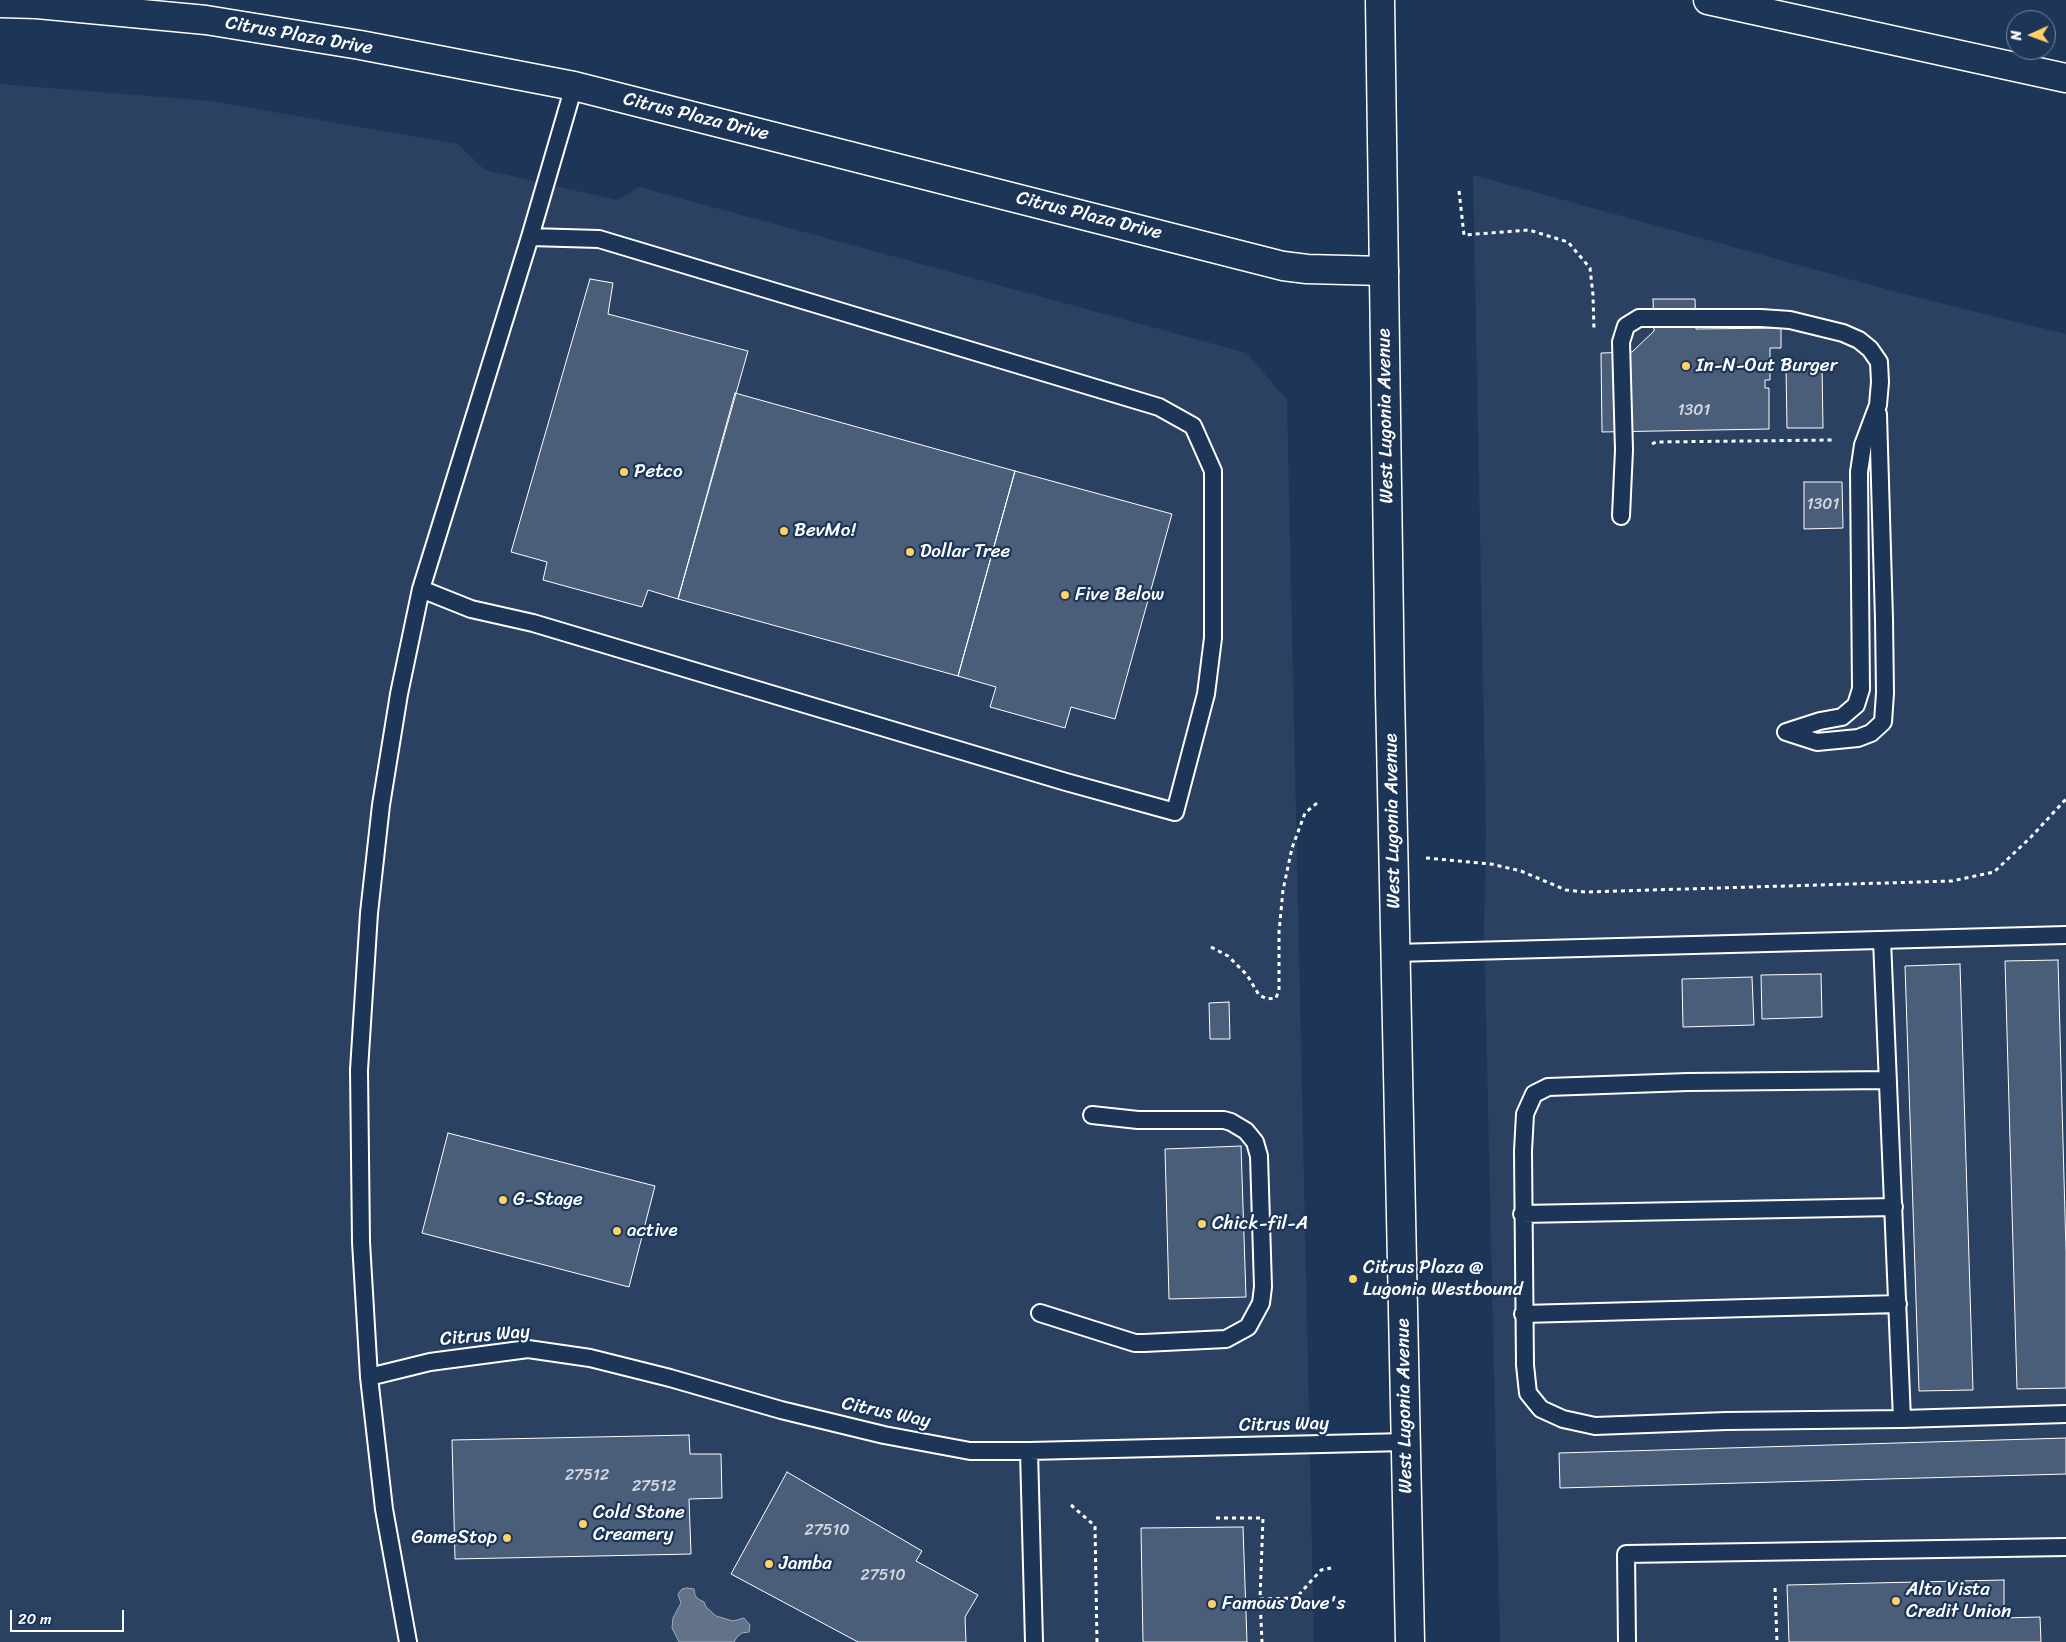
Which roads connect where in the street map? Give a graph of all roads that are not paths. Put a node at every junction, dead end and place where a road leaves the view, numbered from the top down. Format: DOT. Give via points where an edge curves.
graph roads {
  1 [pos="1380,0"];
  2 [pos="1708,0"];
  3 [pos="0,3"];
  4 [pos="2066,78"];
  5 [pos="574,86"];
  6 [pos="530,237"];
  7 [pos="1384,271"];
  8 [pos="1878,405"];
  9 [pos="1621,516"];
  10 [pos="421,589"];
  11 [pos="2066,936"];
  12 [pos="1882,940"];
  13 [pos="1396,953"];
  14 [pos="1888,1080"];
  15 [pos="1092,1115"];
  16 [pos="1894,1206"];
  17 [pos="1522,1214"];
  18 [pos="1898,1304"];
  19 [pos="1040,1313"];
  20 [pos="1523,1314"];
  21 [pos="369,1377"];
  22 [pos="2066,1414"];
  23 [pos="1902,1419"];
  24 [pos="1406,1442"];
  25 [pos="1029,1451"];
  26 [pos="2066,1547"];
  27 [pos="408,1642"];
  28 [pos="1034,1642"];
  29 [pos="1410,1642"];
  30 [pos="1627,1642"];
  1 -- 7 [label="main road, West Lugonia Avenue"];
  2 -- 4 [label="main road"];
  3 -- 5 [label="main road, Citrus Plaza Drive" via="206,20 360,45"];
  5 -- 6 [label="lane"];
  5 -- 7 [label="main road, Citrus Plaza Drive" via="1283,266"];
  6 -- 10 [label="lane"];
  6 -- 10 [label="lane" via="598,238 1159,407 1193,426 1212,471 1213,638 1206,694 1175,812 533,623 471,608"];
  7 -- 13 [label="main road, West Lugonia Avenue"];
  8 -- 8 [label="lane" via="1884,619 1883,722 1871,733 1858,738 1816,742 1786,732 1842,717 1856,705 1861,689 1859,472 1863,446"];
  8 -- 9 [label="lane" via="1879,362 1859,340 1843,333 1790,320 1639,318 1626,326 1621,342 1624,450"];
  10 -- 21 [label="lane" via="399,694 381,805 369,913 359,1070 361,1242"];
  11 -- 12 [label="lane"];
  12 -- 13 [label="lane"];
  12 -- 14 [label="lane"];
  13 -- 24 [label="main road, West Lugonia Avenue"];
  14 -- 16 [label="lane"];
  14 -- 17 [label="lane" via="1548,1087 1534,1094 1525,1114"];
  15 -- 19 [label="lane" via="1138,1120 1224,1120 1246,1131 1255,1142 1259,1156 1261,1303 1248,1327 1226,1339 1144,1344"];
  16 -- 17 [label="lane"];
  16 -- 18 [label="lane"];
  17 -- 20 [label="lane"];
  18 -- 20 [label="lane"];
  18 -- 23 [label="lane"];
  20 -- 23 [label="lane" via="1528,1393 1541,1409 1562,1418 1595,1426"];
  21 -- 25 [label="lane, Citrus Way" via="430,1362 528,1349 590,1358 884,1435 970,1451"];
  21 -- 27 [label="lane" via="384,1509"];
  22 -- 23 [label="lane"];
  24 -- 25 [label="lane, Citrus Way"];
  24 -- 29 [label="main road, West Lugonia Avenue"];
  25 -- 28 [label="lane"];
  26 -- 30 [label="lane" via="1626,1554"];
}
